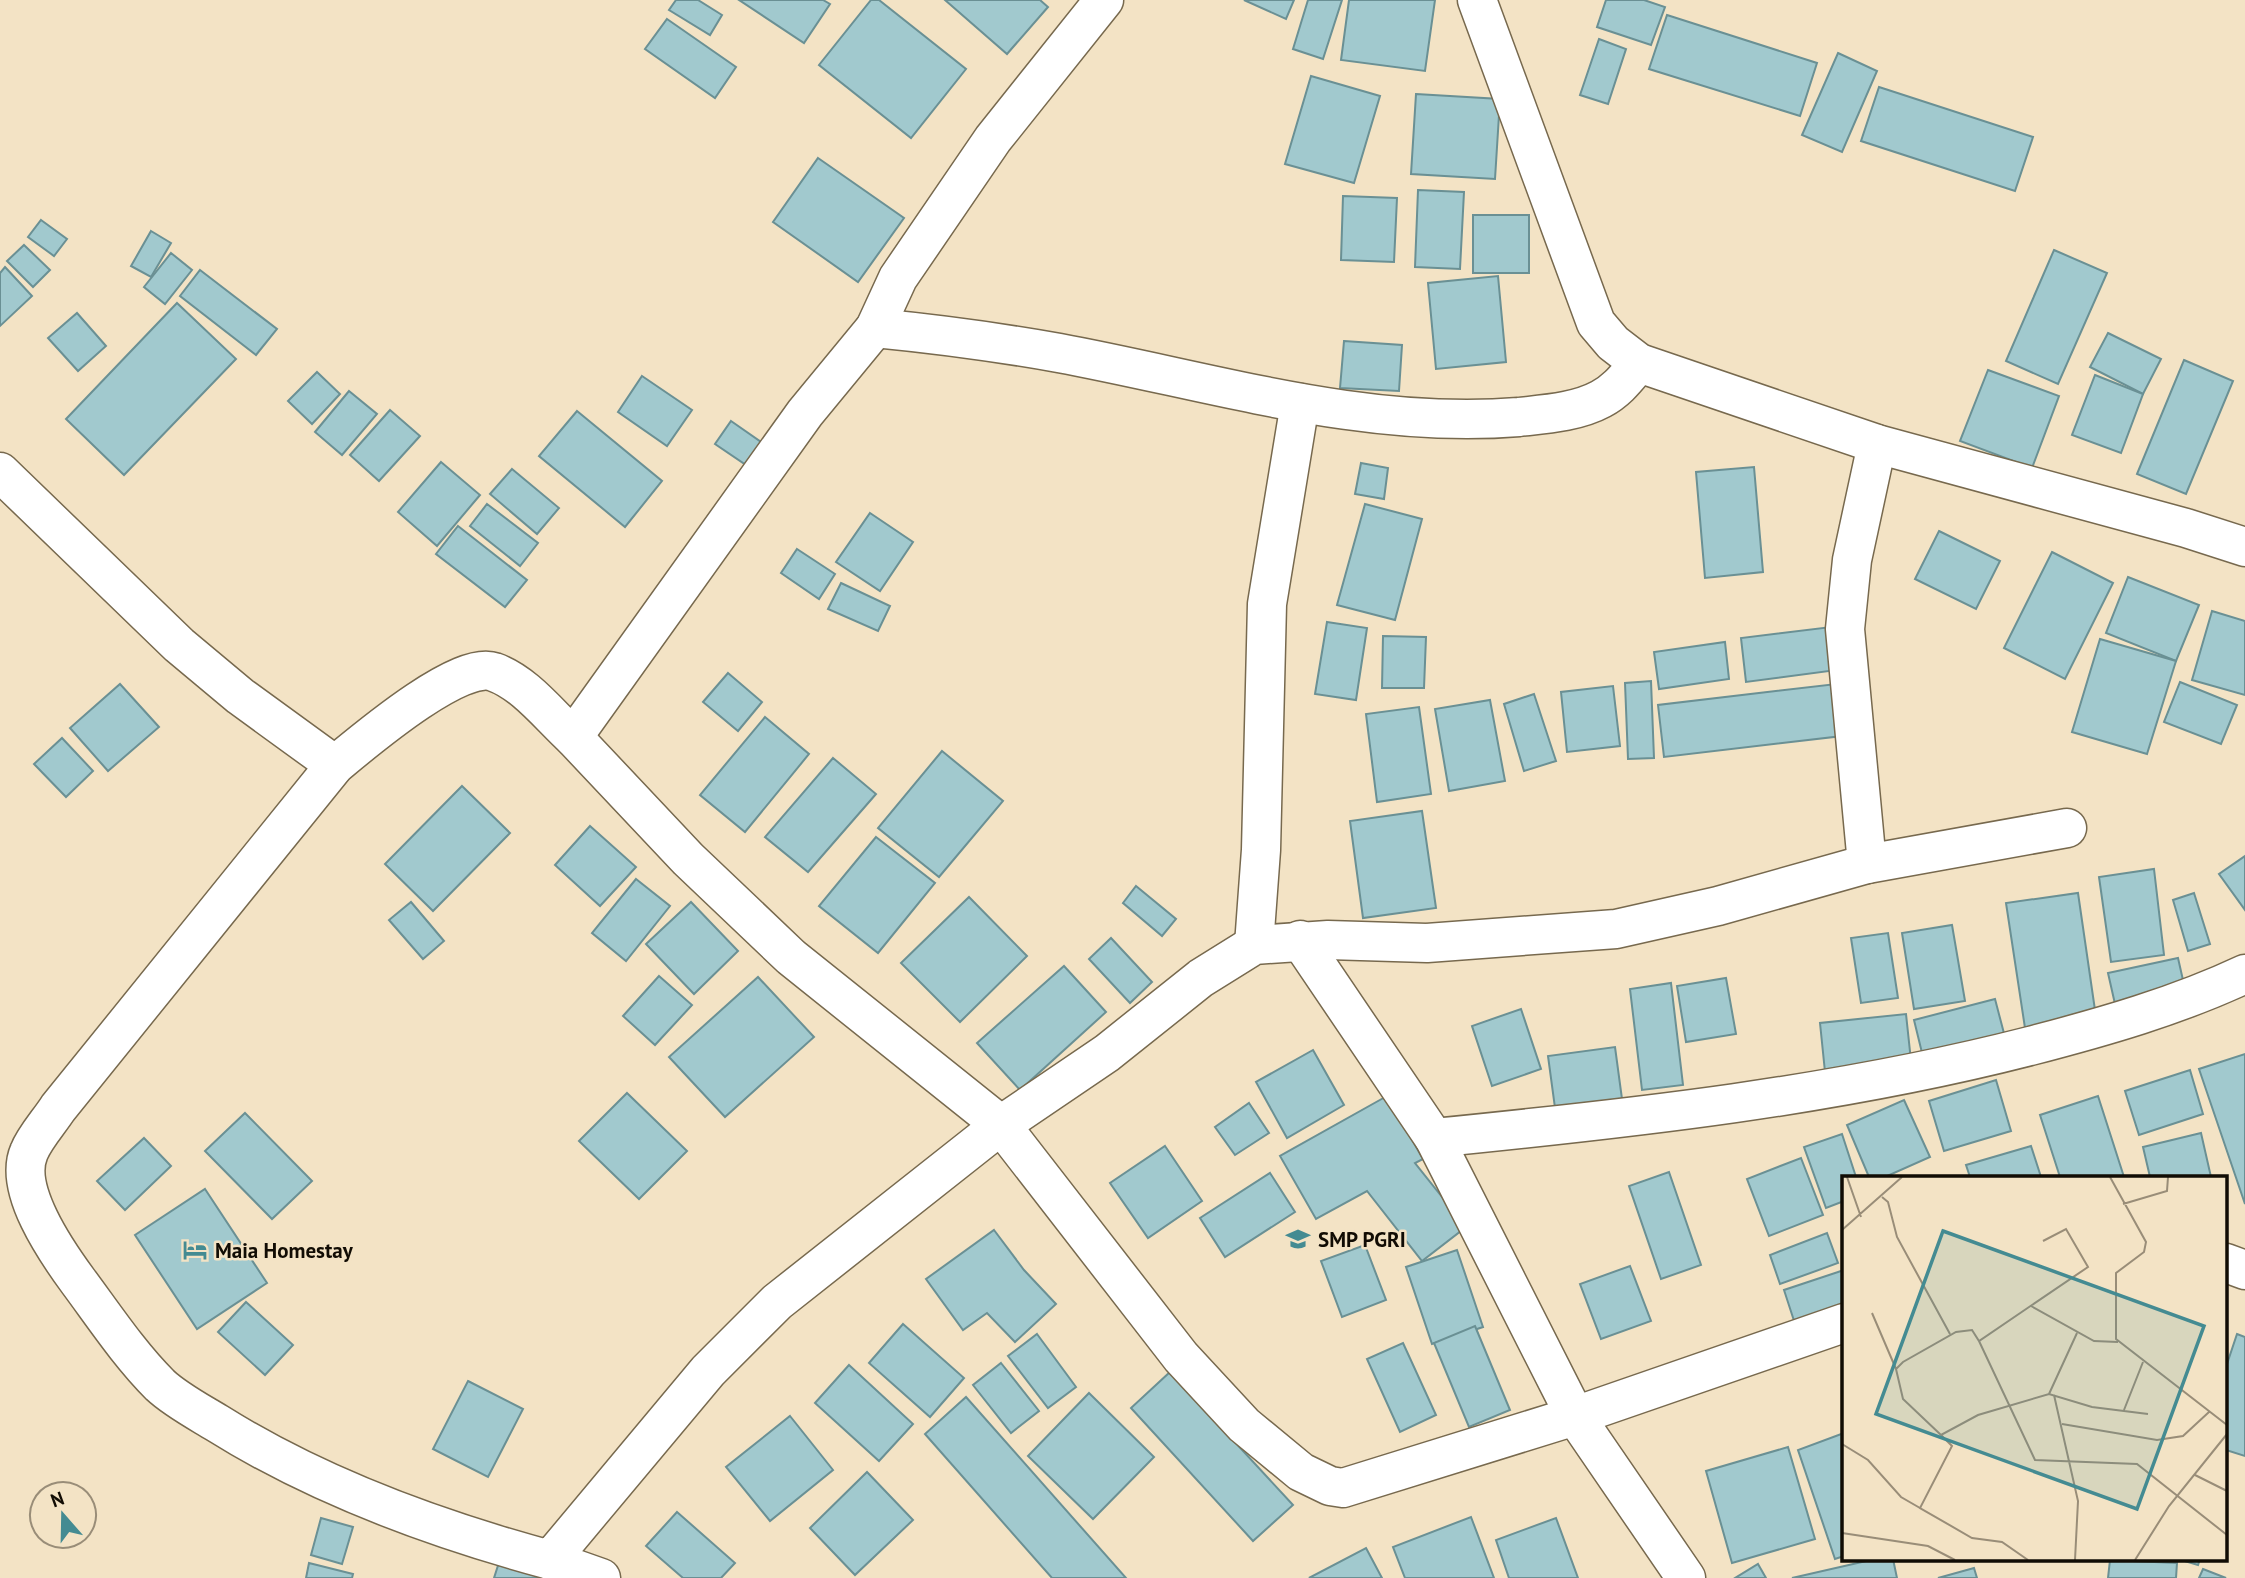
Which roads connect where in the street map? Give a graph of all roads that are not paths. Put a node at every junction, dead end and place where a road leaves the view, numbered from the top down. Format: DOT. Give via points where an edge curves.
graph roads {
  1 [pos="1104,0"];
  2 [pos="1477,0"];
  3 [pos="875,328"];
  4 [pos="1639,363"];
  5 [pos="1300,403"];
  6 [pos="1877,444"];
  7 [pos="0,472"];
  8 [pos="2245,547"];
  9 [pos="573,737"];
  10 [pos="335,765"];
  11 [pos="2067,828"];
  12 [pos="1867,864"];
  13 [pos="1300,940"];
  14 [pos="1254,945"];
  15 [pos="2245,974"];
  16 [pos="1002,1125"];
  17 [pos="1434,1138"];
  18 [pos="12,1170"];
  19 [pos="2228,1264"];
  20 [pos="2245,1270"];
  21 [pos="1842,1324"];
  22 [pos="1574,1416"];
  23 [pos="550,1560"];
  24 [pos="601,1578"];
  25 [pos="1686,1578"];
  1 -- 3 [label="street" via="992,139 936,219 898,278"];
  2 -- 4 [label="street" via="1596,323"];
  3 -- 5 [label="street" via="1060,354"];
  3 -- 9 [label="street" via="805,413"];
  4 -- 5 [label="street" via="1619,388 1599,401 1555,414 1450,419"];
  4 -- 6 [label="street"];
  5 -- 14 [label="street" via="1267,604"];
  6 -- 8 [label="street"];
  6 -- 12 [label="street" via="1852,560 1845,629"];
  7 -- 10 [label="street" via="179,645"];
  9 -- 10 [label="street" via="516,684 492,671 472,672 418,702"];
  9 -- 16 [label="street" via="688,859 792,957"];
  10 -- 18 [label="street"];
  11 -- 12 [label="street"];
  12 -- 13 [label="street" via="1616,929 1427,943"];
  13 -- 14 [label="street"];
  13 -- 17 [label="street"];
  14 -- 16 [label="street"];
  15 -- 17 [label="street" via="2202,995 2068,1036 1869,1083 1600,1121"];
  16 -- 22 [label="street" via="1181,1357 1244,1425 1313,1479 1343,1488"];
  16 -- 23 [label="street" via="776,1302 708,1371"];
  17 -- 22 [label="street"];
  18 -- 23 [label="street" via="64,1262 162,1386 260,1450 464,1537"];
  19 -- 20 [label="street"];
  21 -- 22 [label="street"];
  22 -- 25 [label="street"];
  23 -- 24 [label="street"];
}
